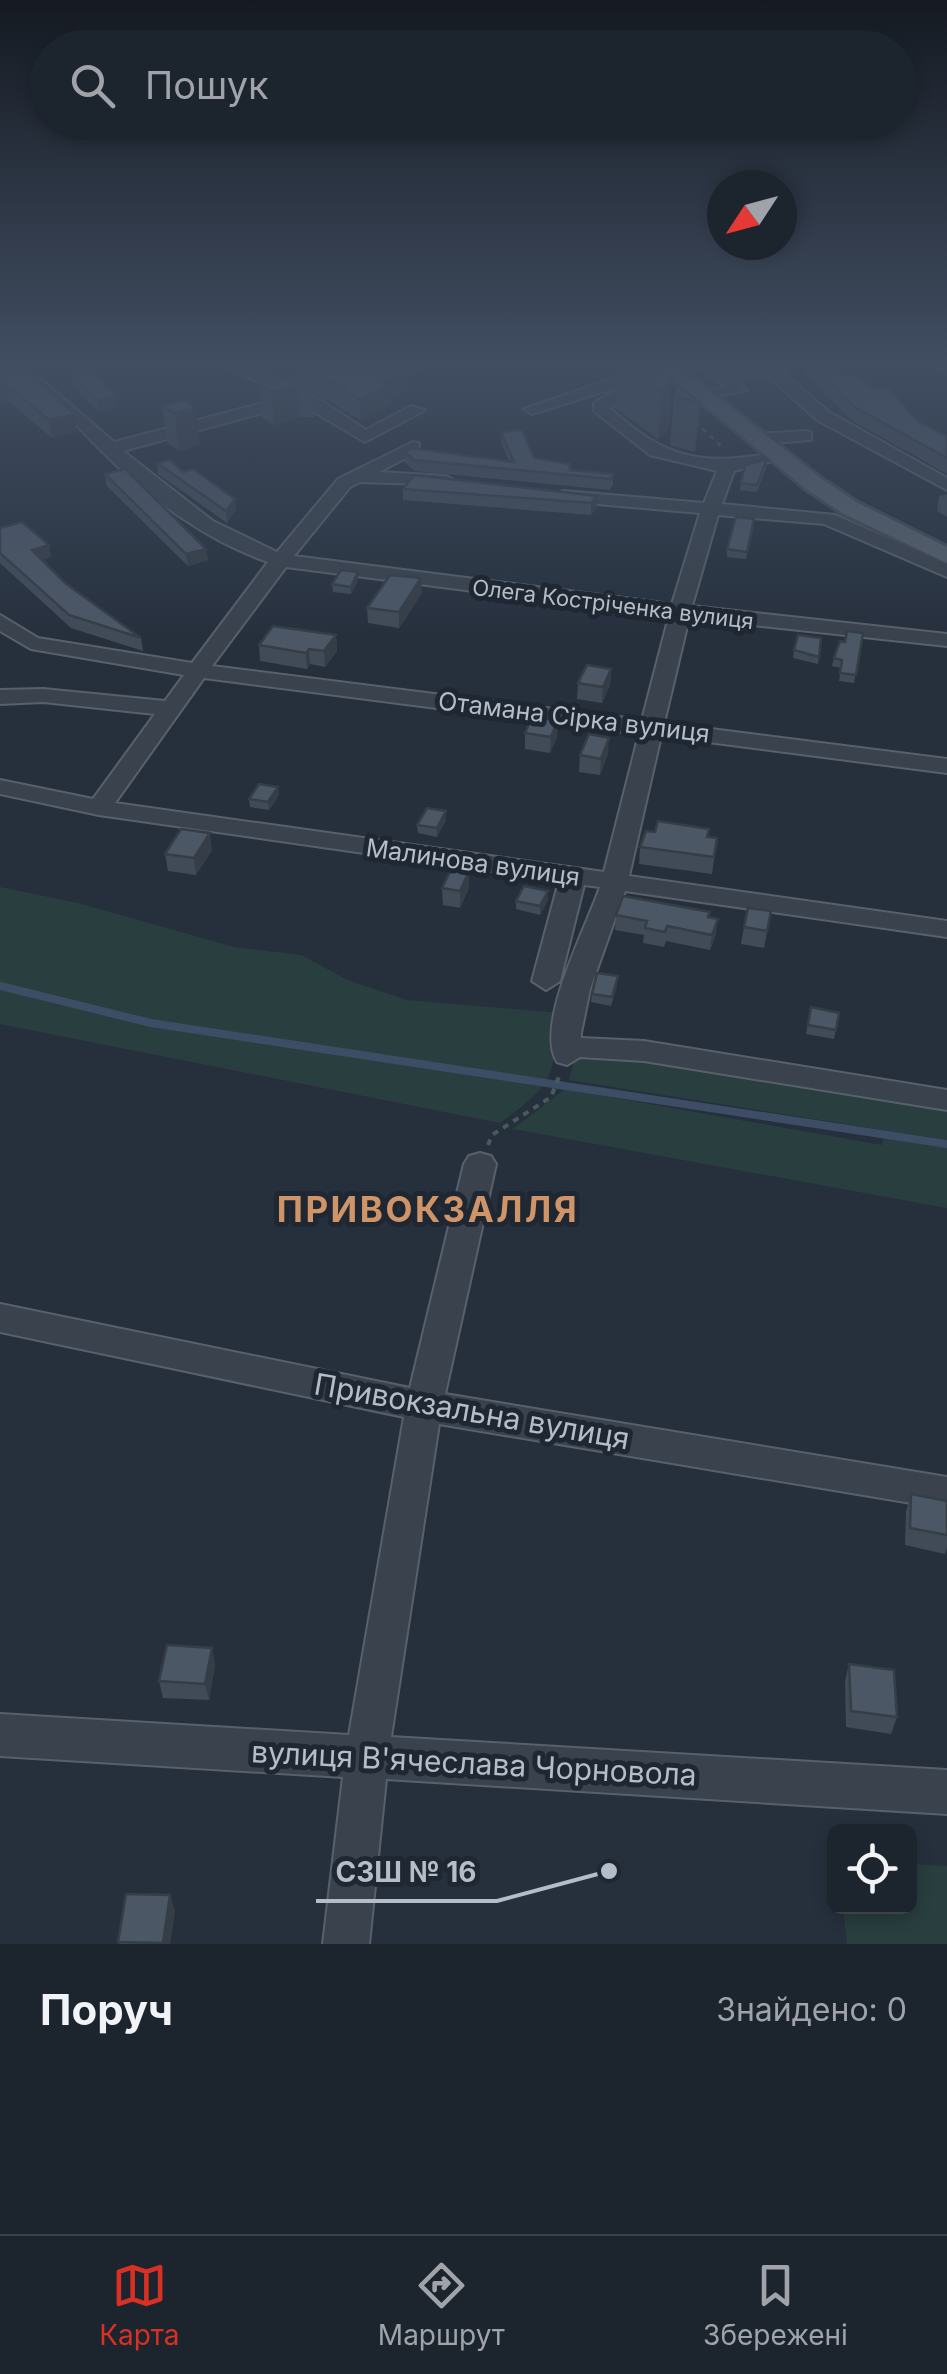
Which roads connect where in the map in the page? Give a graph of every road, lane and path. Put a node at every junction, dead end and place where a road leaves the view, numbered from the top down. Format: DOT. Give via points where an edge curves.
graph roads {
  1 [pos="117,456"];
  2 [pos="394,456"];
  3 [pos="662,456"];
  4 [pos="725,456"];
  5 [pos="894,456"];
  6 [pos="778,457"];
  7 [pos="733,465"];
  8 [pos="353,476"];
  9 [pos="474,484"];
  10 [pos="947,485"];
  11 [pos="540,494"];
  12 [pos="709,511"];
  13 [pos="947,556"];
  14 [pos="280,560"];
  15 [pos="947,570"];
  16 [pos="678,613"];
  17 [pos="0,620"];
  18 [pos="947,640"];
  19 [pos="201,670"];
  20 [pos="0,696"];
  21 [pos="174,708"];
  22 [pos="652,727"];
  23 [pos="947,766"];
  24 [pos="0,787"];
  25 [pos="99,808"];
  26 [pos="573,876"];
  27 [pos="614,882"];
  28 [pos="947,929"];
  29 [pos="546,981"];
  30 [pos="564,1060"];
  31 [pos="947,1100"];
  32 [pos="480,1164"];
  33 [pos="0,1318"];
  34 [pos="424,1406"];
  35 [pos="947,1493"];
  36 [pos="0,1735"];
  37 [pos="368,1757"];
  38 [pos="947,1792"];
  39 [pos="346,1944"];
  1 -- 14 [label="street, Олега Костріченка вулиця" via="197,519 249,551"];
  2 -- 8 [label="street"];
  3 -- 7 [label="street"];
  4 -- 7 [label="path"];
  5 -- 10 [label="street"];
  6 -- 7 [label="street"];
  6 -- 13 [label="main road" via="850,508"];
  7 -- 12 [label="street"];
  8 -- 9 [label="street"];
  8 -- 14 [label="street"];
  11 -- 12 [label="street"];
  12 -- 15 [label="street" via="828,520"];
  12 -- 16 [label="street"];
  14 -- 16 [label="street, Олега Костріченка вулиця"];
  14 -- 19 [label="street"];
  16 -- 18 [label="street, Олега Костріченка вулиця"];
  16 -- 22 [label="street"];
  17 -- 19 [label="street, Отамана Сірка вулиця" via="31,643"];
  19 -- 21 [label="street"];
  19 -- 22 [label="street, Отамана Сірка вулиця"];
  20 -- 21 [label="street"];
  21 -- 25 [label="street"];
  22 -- 23 [label="street, Отамана Сірка вулиця"];
  22 -- 27 [label="street"];
  24 -- 25 [label="street, Малинова вулиця"];
  25 -- 26 [label="street, Малинова вулиця"];
  26 -- 27 [label="street, Малинова вулиця"];
  26 -- 29 [label="street"];
  27 -- 28 [label="street, Малинова вулиця"];
  27 -- 30 [label="street" via="564,1028"];
  30 -- 31 [label="street" via="644,1051"];
  30 -- 32 [label="path" via="553,1091 492,1135"];
  32 -- 34 [label="street"];
  33 -- 34 [label="street, Привокзальна вулиця"];
  34 -- 35 [label="street, Привокзальна вулиця"];
  34 -- 37 [label="street"];
  36 -- 37 [label="street, вулиця В'ячеслава Чорновола"];
  37 -- 38 [label="street, вулиця В'ячеслава Чорновола"];
  37 -- 39 [label="street"];
}
